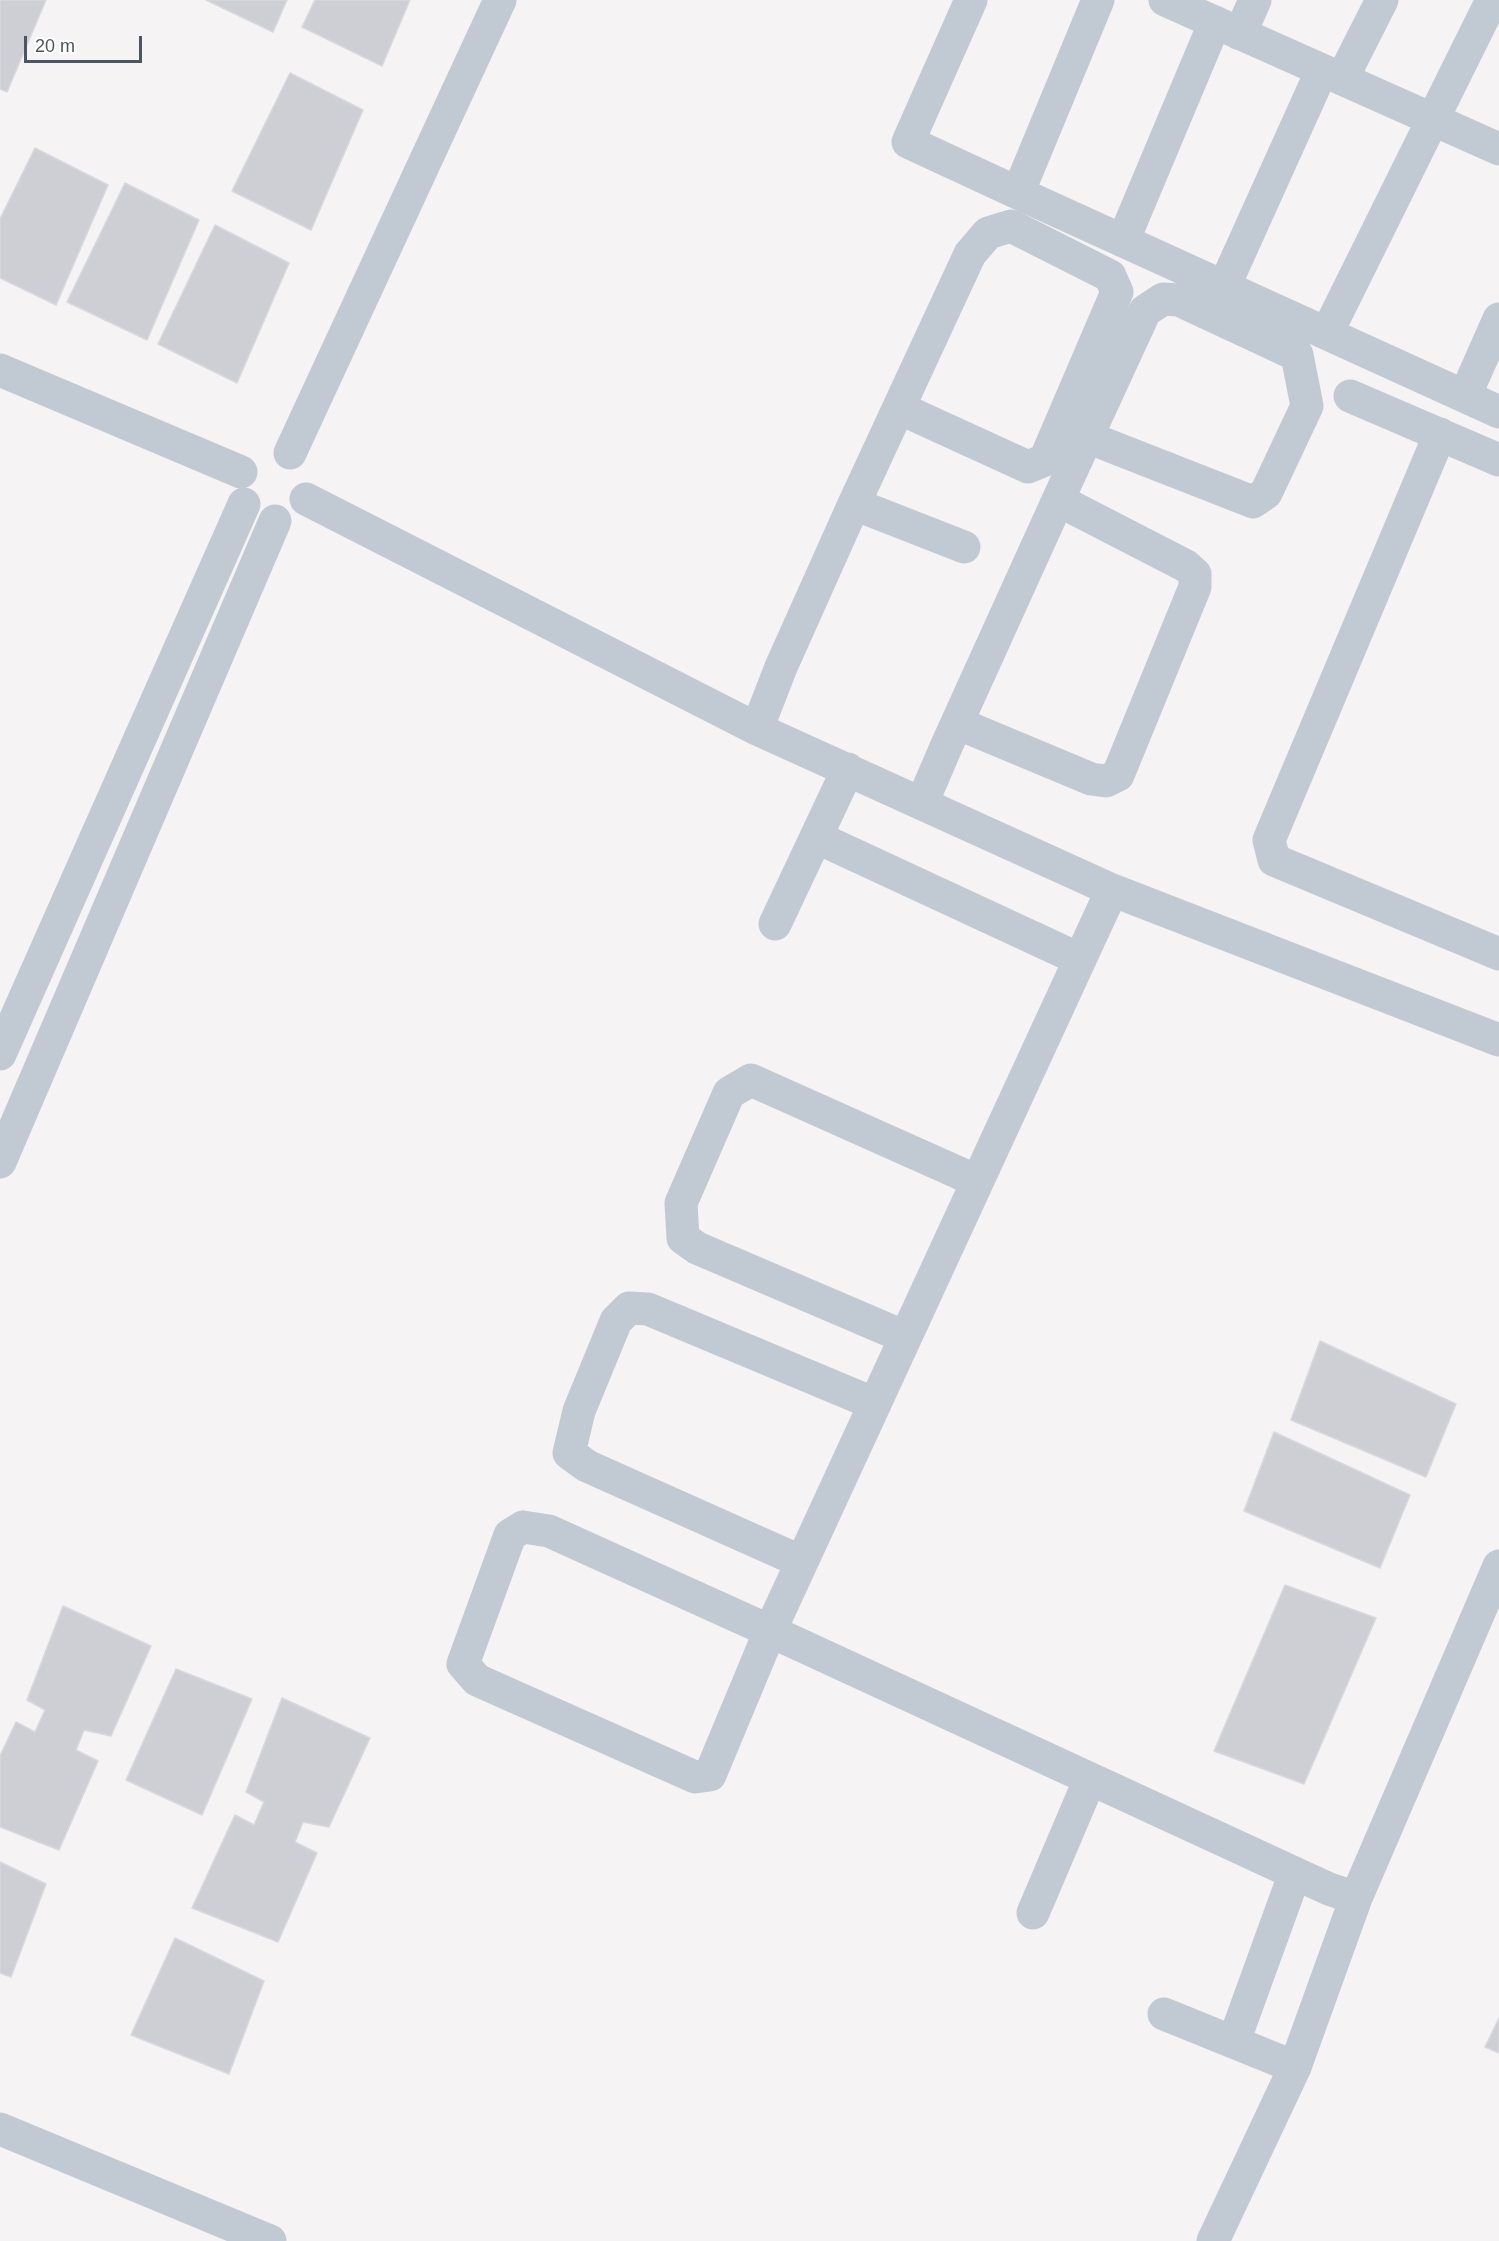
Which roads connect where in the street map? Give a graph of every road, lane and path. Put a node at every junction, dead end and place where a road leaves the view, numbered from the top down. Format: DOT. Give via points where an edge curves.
graph roads {
  1 [pos="500,0"];
  2 [pos="970,0"];
  3 [pos="1098,0"];
  4 [pos="1165,0"];
  5 [pos="1255,0"];
  6 [pos="1382,0"];
  7 [pos="1492,0"];
  8 [pos="1228,28"];
  9 [pos="1332,74"];
  10 [pos="1432,119"];
  11 [pos="1499,149"];
  12 [pos="1018,194"];
  13 [pos="1123,242"];
  14 [pos="1224,287"];
  15 [pos="1499,319"];
  16 [pos="1327,333"];
  17 [pos="0,370"];
  18 [pos="1350,396"];
  19 [pos="1465,396"];
  20 [pos="899,408"];
  21 [pos="1499,412"];
  22 [pos="1440,434"];
  23 [pos="1087,437"];
  24 [pos="290,453"];
  25 [pos="1499,460"];
  26 [pos="242,488"];
  27 [pos="306,499"];
  28 [pos="1058,500"];
  29 [pos="854,504"];
  30 [pos="275,521"];
  31 [pos="964,548"];
  32 [pos="957,723"];
  33 [pos="757,729"];
  34 [pos="848,769"];
  35 [pos="922,803"];
  36 [pos="816,837"];
  37 [pos="1112,890"];
  38 [pos="775,924"];
  39 [pos="1499,954"];
  40 [pos="1079,959"];
  41 [pos="1499,1040"];
  42 [pos="0,1054"];
  43 [pos="0,1162"];
  44 [pos="977,1181"];
  45 [pos="905,1336"];
  46 [pos="875,1404"];
  47 [pos="802,1562"];
  48 [pos="1499,1566"];
  49 [pos="770,1631"];
  50 [pos="1090,1779"];
  51 [pos="1295,1873"];
  52 [pos="1356,1898"];
  53 [pos="1033,1913"];
  54 [pos="1164,2014"];
  55 [pos="1234,2041"];
  56 [pos="1295,2067"];
  57 [pos="0,2129"];
  58 [pos="270,2241"];
  59 [pos="1213,2241"];
  1 -- 24 [label="street"];
  2 -- 12 [label="street" via="909,142"];
  3 -- 12 [label="street"];
  4 -- 8 [label="street"];
  5 -- 8 [label="street"];
  6 -- 9 [label="street"];
  7 -- 10 [label="street"];
  8 -- 9 [label="street"];
  8 -- 13 [label="street"];
  9 -- 10 [label="street"];
  9 -- 14 [label="street"];
  10 -- 11 [label="street"];
  10 -- 16 [label="street"];
  12 -- 13 [label="street"];
  13 -- 14 [label="street"];
  14 -- 16 [label="street"];
  15 -- 19 [label="street"];
  16 -- 19 [label="street"];
  17 -- 26 [label="street"];
  18 -- 22 [label="street"];
  19 -- 21 [label="street"];
  20 -- 20 [label="street" via="970,254 988,233 1011,226 1110,276 1117,292 1045,460 1028,467"];
  20 -- 29 [label="street"];
  22 -- 25 [label="street"];
  22 -- 39 [label="street" via="1269,840 1274,860"];
  23 -- 23 [label="street" via="1145,311 1163,299 1179,300 1297,355 1307,406 1266,493 1253,502"];
  23 -- 28 [label="street"];
  24 -- 26 [label="street" via="267,449 256,454 247,462"];
  24 -- 27 [label="street" via="306,470 310,482"];
  26 -- 30 [label="street" via="253,514"];
  26 -- 42 [label="street"];
  27 -- 30 [label="street" via="296,513"];
  27 -- 33 [label="street"];
  28 -- 32 [label="street"];
  28 -- 32 [label="street" via="1195,574 1196,587 1118,775 1106,781 1091,779"];
  29 -- 31 [label="street"];
  29 -- 33 [label="street"];
  30 -- 43 [label="street"];
  32 -- 35 [label="street"];
  33 -- 34 [label="street"];
  34 -- 35 [label="street"];
  34 -- 36 [label="street"];
  35 -- 37 [label="street"];
  36 -- 38 [label="street"];
  36 -- 40 [label="street"];
  37 -- 40 [label="street"];
  37 -- 41 [label="street"];
  40 -- 44 [label="street"];
  44 -- 45 [label="street"];
  44 -- 45 [label="street" via="751,1080 729,1094 681,1203 683,1238 697,1248"];
  45 -- 46 [label="street"];
  46 -- 47 [label="street"];
  46 -- 47 [label="street" via="648,1309 630,1308 616,1321 579,1411 569,1453 587,1466"];
  47 -- 49 [label="street"];
  48 -- 52 [label="street"];
  49 -- 49 [label="street" via="549,1531 523,1527 510,1535 463,1664 477,1680 695,1777 710,1774"];
  49 -- 50 [label="street"];
  50 -- 51 [label="street"];
  50 -- 53 [label="street"];
  51 -- 52 [label="street"];
  51 -- 55 [label="street"];
  52 -- 56 [label="street"];
  54 -- 55 [label="street"];
  55 -- 56 [label="street"];
  56 -- 59 [label="street"];
  57 -- 58 [label="street"];
}
